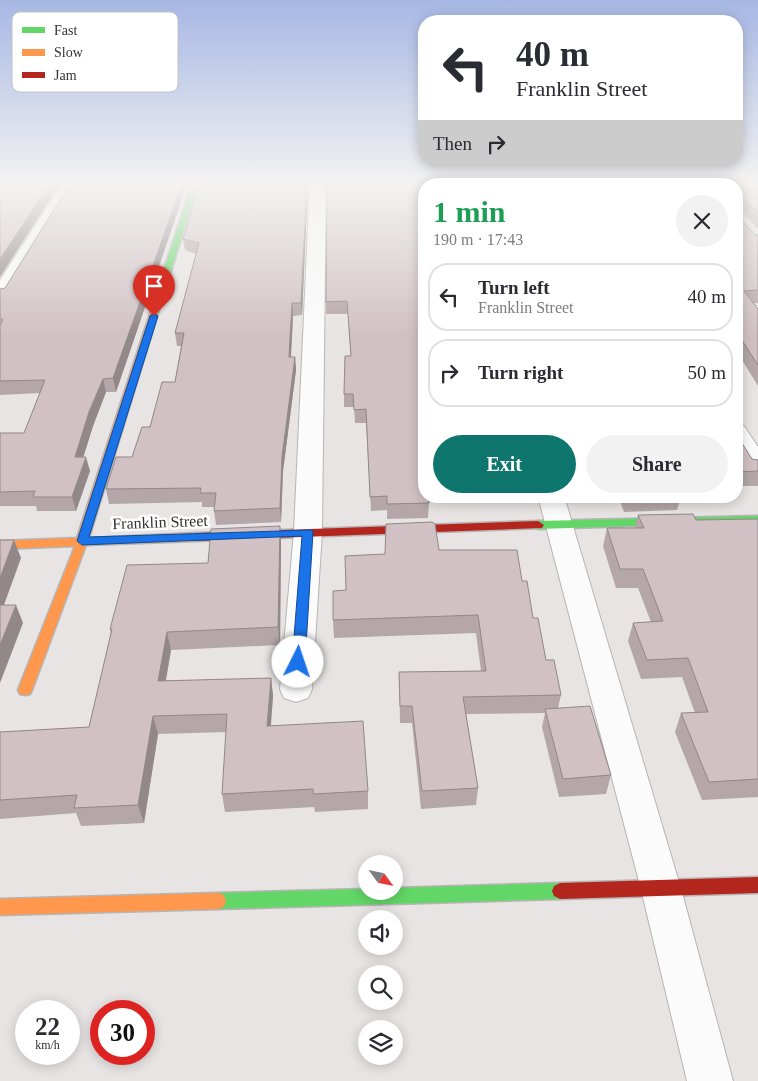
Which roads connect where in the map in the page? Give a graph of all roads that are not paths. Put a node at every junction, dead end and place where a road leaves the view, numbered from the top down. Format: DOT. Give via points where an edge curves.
graph roads {
  1 [pos="37,234"];
  2 [pos="179,234"];
  3 [pos="317,234"];
  4 [pos="0,295"];
  5 [pos="743,442"];
  6 [pos="758,467"];
  7 [pos="556,511"];
  8 [pos="758,518"];
  9 [pos="308,532"];
  10 [pos="82,541"];
  11 [pos="0,545"];
  12 [pos="296,689"];
  13 [pos="25,690"];
  14 [pos="758,885"];
  15 [pos="662,888"];
  16 [pos="0,907"];
  17 [pos="710,1081"];
  1 -- 4 [label="street"];
  2 -- 10 [label="street"];
  3 -- 9 [label="street"];
  5 -- 6 [label="street"];
  7 -- 8 [label="street, Franklin Street"];
  7 -- 9 [label="street, Franklin Street"];
  7 -- 15 [label="street"];
  9 -- 10 [label="street, Franklin Street"];
  9 -- 12 [label="street"];
  10 -- 11 [label="street, Franklin Street"];
  10 -- 13 [label="street"];
  14 -- 15 [label="street"];
  15 -- 16 [label="street"];
  15 -- 17 [label="street"];
}
